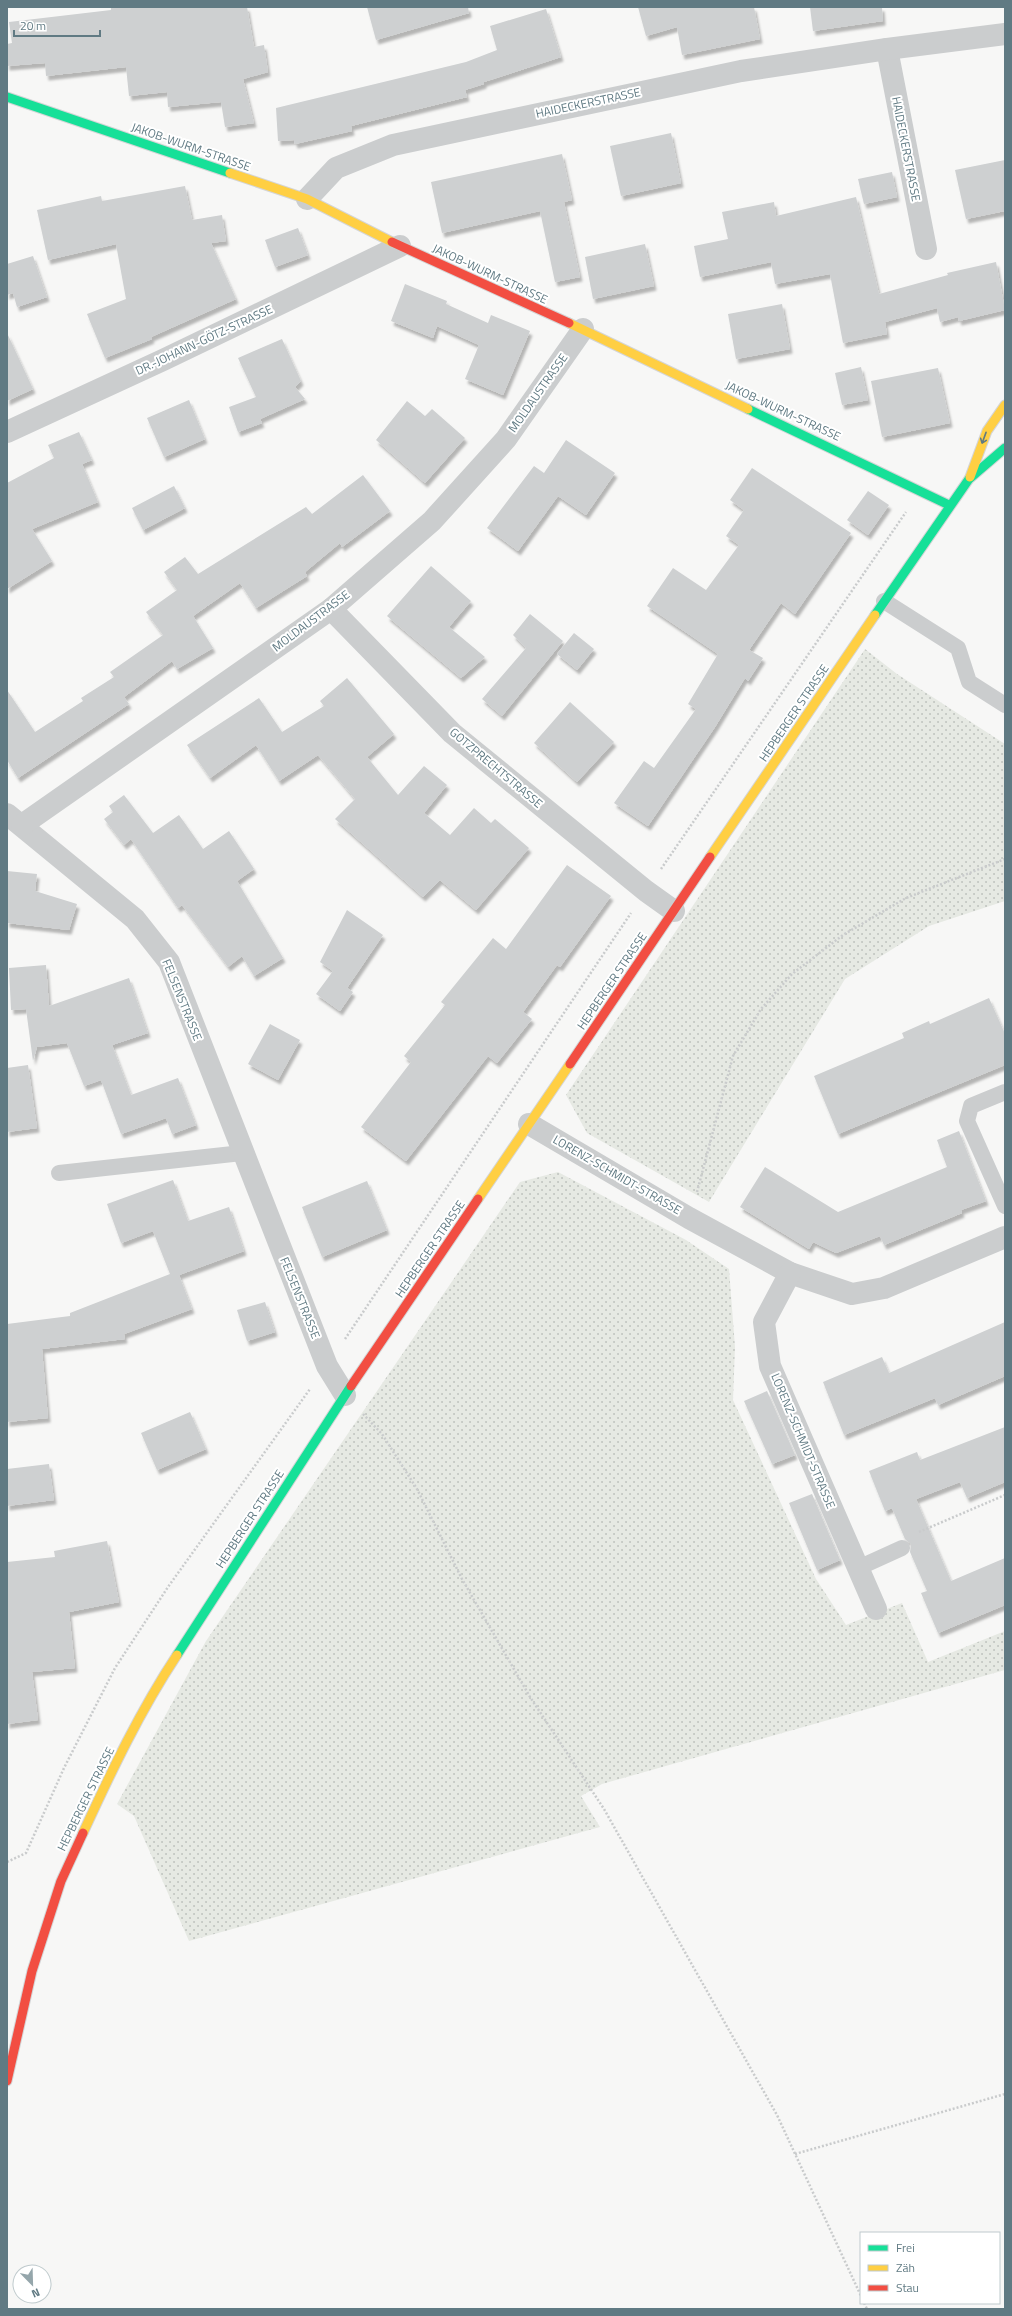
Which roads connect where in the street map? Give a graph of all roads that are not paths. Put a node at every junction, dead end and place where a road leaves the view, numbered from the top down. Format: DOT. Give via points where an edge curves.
graph roads {
  1 [pos="1005,34"];
  2 [pos="887,49"];
  3 [pos="7,97"];
  4 [pos="307,200"];
  5 [pos="400,246"];
  6 [pos="926,249"];
  7 [pos="583,329"];
  8 [pos="1005,405"];
  9 [pos="7,432"];
  10 [pos="1005,448"];
  11 [pos="969,479"];
  12 [pos="949,505"];
  13 [pos="884,601"];
  14 [pos="332,609"];
  15 [pos="1005,705"];
  16 [pos="14,819"];
  17 [pos="674,911"];
  18 [pos="1005,1092"];
  19 [pos="529,1124"];
  20 [pos="242,1153"];
  21 [pos="59,1173"];
  22 [pos="1005,1206"];
  23 [pos="1005,1237"];
  24 [pos="790,1273"];
  25 [pos="345,1395"];
  26 [pos="902,1548"];
  27 [pos="858,1568"];
  28 [pos="876,1609"];
  29 [pos="7,2081"];
  1 -- 2 [label="street, HAIDECKERSTRASSE"];
  2 -- 4 [label="street, HAIDECKERSTRASSE" via="741,71 393,145 336,168"];
  2 -- 6 [label="street, HAIDECKERSTRASSE"];
  3 -- 4 [label="street, JAKOB-WURM-STRASSE"];
  4 -- 5 [label="street, JAKOB-WURM-STRASSE"];
  5 -- 7 [label="street, JAKOB-WURM-STRASSE"];
  5 -- 9 [label="street, DR.-JOHANN-GÖTZ-STRASSE"];
  7 -- 12 [label="street, JAKOB-WURM-STRASSE"];
  7 -- 14 [label="street, MOLDAUSTRASSE" via="506,439 432,521"];
  8 -- 11 [label="street, HEPBERGER STRASSE, one-way" via="987,431"];
  10 -- 11 [label="street, HEPBERGER STRASSE"];
  11 -- 12 [label="street, HEPBERGER STRASSE"];
  12 -- 13 [label="street, HEPBERGER STRASSE"];
  13 -- 15 [label="lane" via="958,648 969,682"];
  13 -- 17 [label="street, HEPBERGER STRASSE"];
  14 -- 16 [label="street, MOLDAUSTRASSE"];
  14 -- 17 [label="street, GOTZPRECHTSTRASSE" via="452,733"];
  16 -- 20 [label="street, FELSENSTRASSE" via="135,919 169,962"];
  17 -- 19 [label="street, HEPBERGER STRASSE"];
  18 -- 22 [label="lane" via="971,1106 967,1121"];
  19 -- 24 [label="street, LORENZ-SCHMIDT-STRASSE" via="689,1218"];
  19 -- 25 [label="street, HEPBERGER STRASSE"];
  20 -- 21 [label="lane"];
  20 -- 25 [label="street, FELSENSTRASSE" via="327,1366"];
  23 -- 24 [label="street, LORENZ-SCHMIDT-STRASSE" via="884,1288 852,1294"];
  24 -- 27 [label="street, LORENZ-SCHMIDT-STRASSE" via="764,1322 770,1366"];
  25 -- 29 [label="street, HEPBERGER STRASSE" via="156,1687 107,1781 61,1880 32,1971"];
  26 -- 27 [label="lane"];
  27 -- 28 [label="street, LORENZ-SCHMIDT-STRASSE"];
}
